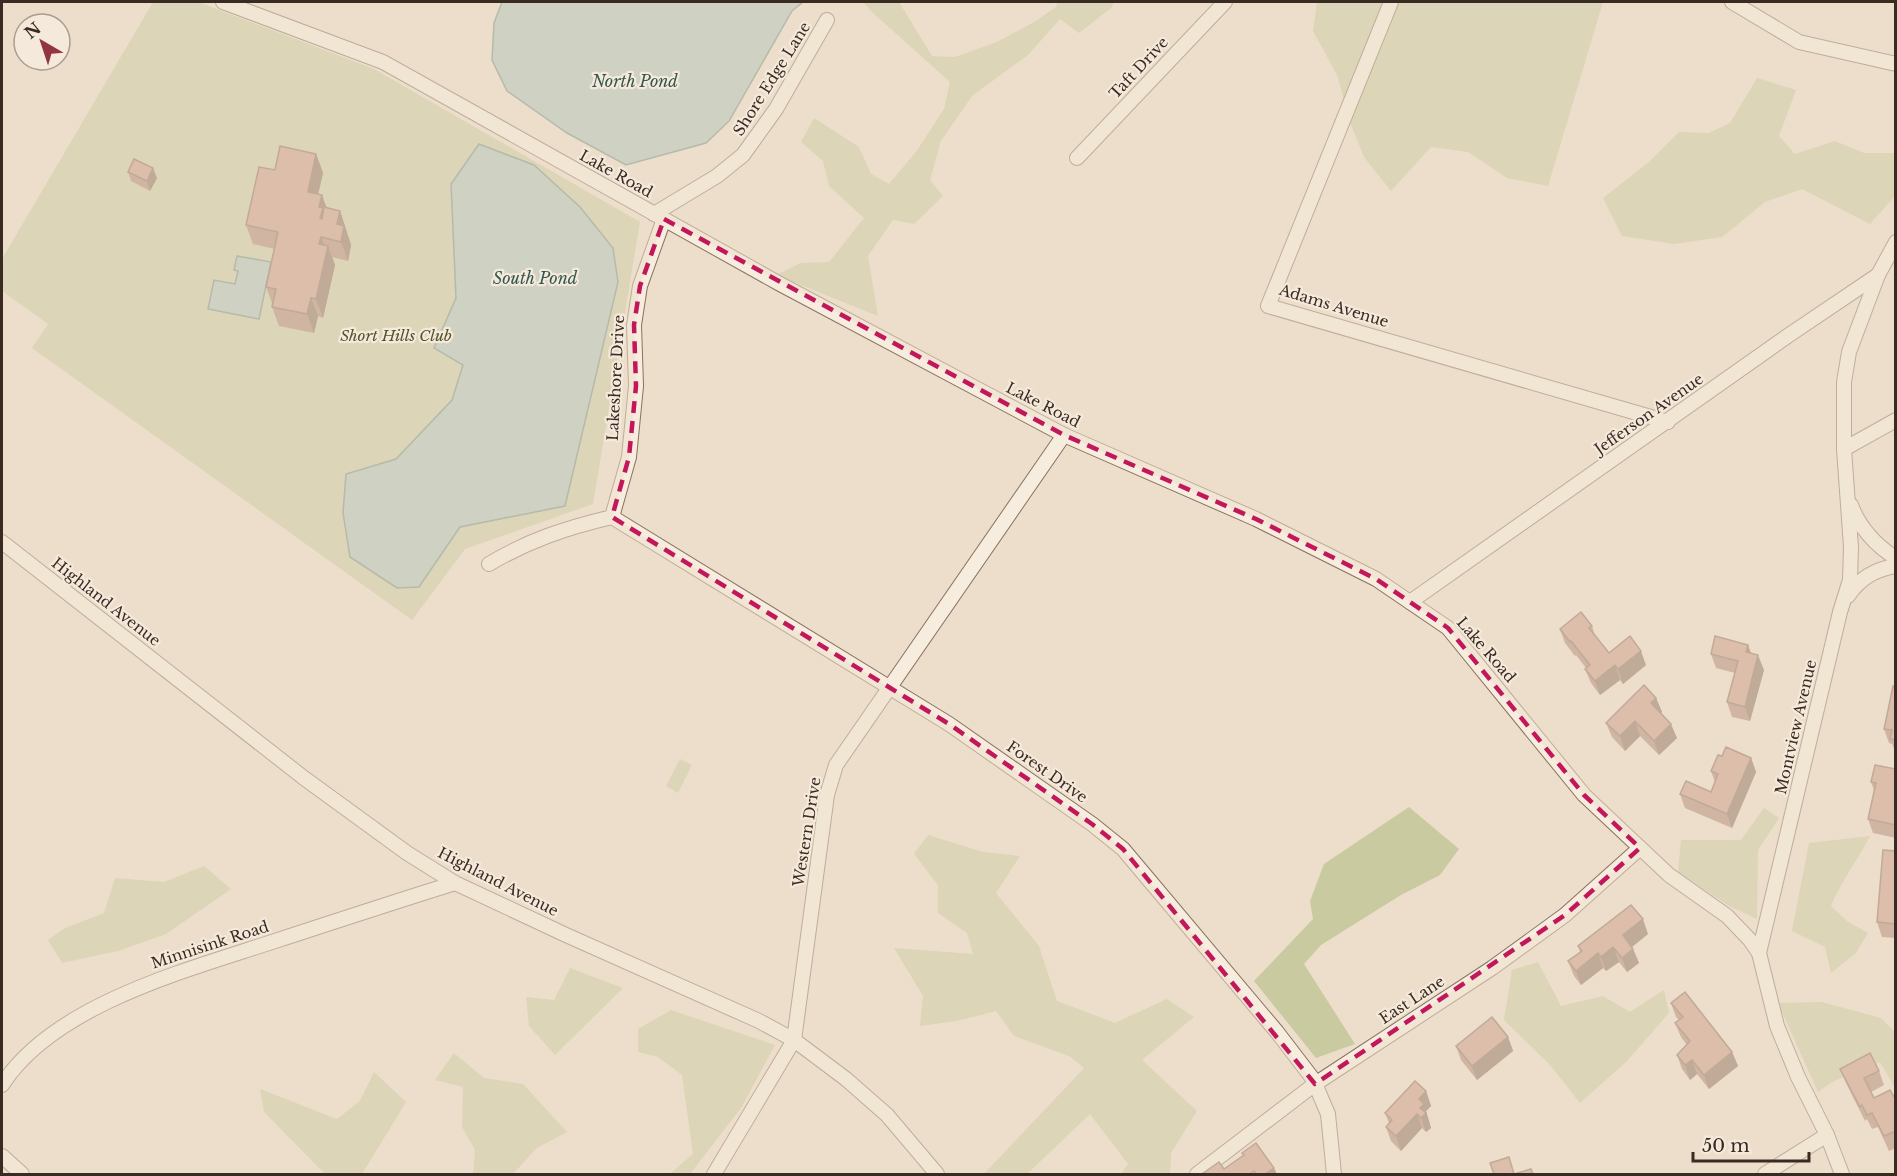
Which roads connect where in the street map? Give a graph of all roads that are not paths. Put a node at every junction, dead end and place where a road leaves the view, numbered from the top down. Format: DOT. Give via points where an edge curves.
graph roads {
  1 [pos="223,2"];
  2 [pos="1225,2"];
  3 [pos="1391,2"];
  4 [pos="1732,2"];
  5 [pos="827,21"];
  6 [pos="1896,64"];
  7 [pos="1077,158"];
  8 [pos="659,216"];
  9 [pos="1896,242"];
  10 [pos="1878,275"];
  11 [pos="1896,420"];
  12 [pos="1668,422"];
  13 [pos="1064,435"];
  14 [pos="1844,449"];
  15 [pos="1848,498"];
  16 [pos="612,517"];
  17 [pos="2,542"];
  18 [pos="1896,558"];
  19 [pos="489,564"];
  20 [pos="1896,566"];
  21 [pos="1410,602"];
  22 [pos="1840,612"];
  23 [pos="889,686"];
  24 [pos="1640,848"];
  25 [pos="455,883"];
  26 [pos="1759,953"];
  27 [pos="794,1040"];
  28 [pos="1315,1084"];
  29 [pos="2,1085"];
  30 [pos="1827,1135"];
  31 [pos="2,1156"];
  32 [pos="22,1174"];
  33 [pos="714,1174"];
  34 [pos="937,1174"];
  35 [pos="1197,1174"];
  36 [pos="1334,1174"];
  37 [pos="1765,1174"];
  38 [pos="1842,1174"];
  1 -- 8 [label="street, Lake Road" via="383,62"];
  2 -- 7 [label="street, Taft Drive"];
  3 -- 12 [label="street, Adams Avenue" via="1268,306"];
  4 -- 6 [label="street" via="1799,42"];
  5 -- 8 [label="street, Shore Edge Lane" via="776,109 743,155"];
  8 -- 13 [label="street, Lake Road"];
  8 -- 16 [label="street, Lakeshore Drive" via="640,286 634,325 636,386 629,457"];
  9 -- 10 [label="street, Jefferson Avenue"];
  10 -- 12 [label="street, Jefferson Avenue"];
  10 -- 14 [label="street, Montview Avenue" via="1849,352 1844,382"];
  11 -- 14 [label="street"];
  12 -- 21 [label="street, Jefferson Avenue"];
  13 -- 21 [label="street, Lake Road" via="1256,519 1376,579"];
  13 -- 23 [label="street, Western Drive"];
  14 -- 15 [label="street, Montview Avenue"];
  15 -- 18 [label="street" via="1864,529"];
  15 -- 22 [label="street, Montview Avenue" via="1850,580"];
  16 -- 19 [label="street" via="544,536"];
  16 -- 23 [label="street, Forest Drive"];
  17 -- 25 [label="street, Highland Avenue" via="389,842"];
  20 -- 22 [label="street" via="1863,579"];
  21 -- 24 [label="street, Lake Road" via="1448,628 1584,795"];
  22 -- 26 [label="street, Montview Avenue"];
  23 -- 27 [label="street, Western Drive" via="836,765 827,795"];
  23 -- 28 [label="street, Forest Drive" via="958,730 1123,849 1277,1032"];
  24 -- 26 [label="street, Lake Road" via="1669,875 1727,916"];
  24 -- 28 [label="street, East Lane" via="1538,935"];
  25 -- 27 [label="street, Highland Avenue" via="759,1020"];
  25 -- 29 [label="street, Minnisink Road" via="151,982 90,1010 52,1034 23,1059"];
  26 -- 30 [label="street, Montview Avenue" via="1777,1026"];
  27 -- 33 [label="street, Western Drive"];
  27 -- 34 [label="street, Highland Avenue" via="887,1115"];
  28 -- 35 [label="street, East Lane"];
  28 -- 36 [label="street, Forest Drive" via="1328,1114"];
  30 -- 37 [label="street"];
  30 -- 38 [label="street, Montview Avenue"];
  31 -- 32 [label="street"];
}
